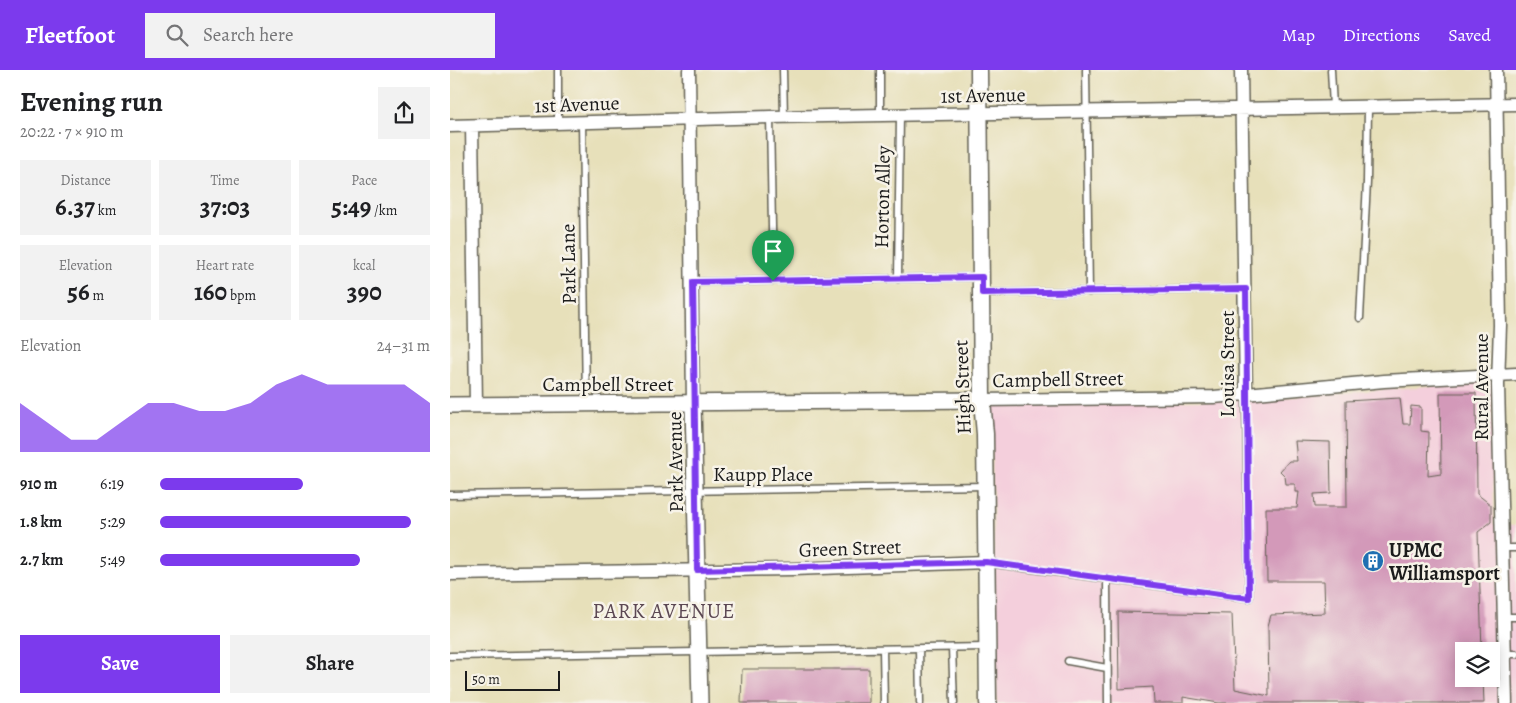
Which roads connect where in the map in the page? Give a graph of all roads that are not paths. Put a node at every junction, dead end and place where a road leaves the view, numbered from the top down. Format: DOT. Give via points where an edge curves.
graph roads {
  1 [pos="558,70"];
  2 [pos="689,70"];
  3 [pos="784,70"];
  4 [pos="880,70"];
  5 [pos="979,70"];
  6 [pos="1086,70"];
  7 [pos="1240,70"];
  8 [pos="1331,70"];
  9 [pos="1496,70"];
  10 [pos="1516,104"];
  11 [pos="1497,105"];
  12 [pos="1333,107"];
  13 [pos="1368,107"];
  14 [pos="1241,110"];
  15 [pos="1087,112"];
  16 [pos="980,114"];
  17 [pos="900,115"];
  18 [pos="880,116"];
  19 [pos="770,117"];
  20 [pos="784,117"];
  21 [pos="690,118"];
  22 [pos="582,122"];
  23 [pos="558,123"];
  24 [pos="450,126"];
  25 [pos="472,126"];
  26 [pos="898,279"];
  27 [pos="773,281"];
  28 [pos="693,282"];
  29 [pos="982,285"];
  30 [pos="1246,289"];
  31 [pos="1088,292"];
  32 [pos="1360,318"];
  33 [pos="1498,374"];
  34 [pos="1516,374"];
  35 [pos="1246,395"];
  36 [pos="982,400"];
  37 [pos="586,404"];
  38 [pos="693,404"];
  39 [pos="450,405"];
  40 [pos="476,405"];
  41 [pos="985,486"];
  42 [pos="695,491"];
  43 [pos="450,495"];
  44 [pos="1502,548"];
  45 [pos="1516,548"];
  46 [pos="986,562"];
  47 [pos="697,570"];
  48 [pos="450,574"];
  49 [pos="1106,578"];
  50 [pos="1249,598"];
  51 [pos="1510,617"];
  52 [pos="987,647"];
  53 [pos="952,648"];
  54 [pos="919,649"];
  55 [pos="883,650"];
  56 [pos="699,653"];
  57 [pos="1511,654"];
  58 [pos="450,656"];
  59 [pos="1068,661"];
  60 [pos="1107,668"];
  61 [pos="700,703"];
  62 [pos="884,703"];
  63 [pos="920,703"];
  64 [pos="954,703"];
  65 [pos="988,703"];
  66 [pos="1108,703"];
  67 [pos="1506,703"];
  1 -- 23 [label="lane"];
  2 -- 21 [label="street, Park Avenue"];
  3 -- 20 [label="lane"];
  4 -- 18 [label="lane, Horton Alley"];
  5 -- 16 [label="main road, High Street"];
  6 -- 15 [label="lane"];
  7 -- 14 [label="street, Louisa Street"];
  8 -- 12 [label="lane"];
  9 -- 11 [label="street, Rural Avenue"];
  10 -- 11 [label="street, 1st Avenue"];
  11 -- 13 [label="street, 1st Avenue"];
  11 -- 33 [label="street, Rural Avenue"];
  12 -- 13 [label="street, 1st Avenue"];
  12 -- 14 [label="street, 1st Avenue"];
  13 -- 32 [label="lane" via="1368,182"];
  14 -- 15 [label="street, 1st Avenue"];
  14 -- 30 [label="street, Louisa Street"];
  15 -- 16 [label="street, 1st Avenue"];
  15 -- 31 [label="lane"];
  16 -- 17 [label="street, 1st Avenue"];
  16 -- 29 [label="main road, High Street"];
  17 -- 18 [label="street, 1st Avenue"];
  17 -- 26 [label="lane, Horton Alley"];
  18 -- 20 [label="street, 1st Avenue"];
  19 -- 20 [label="street, 1st Avenue"];
  19 -- 21 [label="street, 1st Avenue"];
  19 -- 27 [label="lane"];
  21 -- 22 [label="street, 1st Avenue"];
  21 -- 28 [label="street, Park Avenue"];
  22 -- 23 [label="street, 1st Avenue"];
  22 -- 37 [label="lane, Park Lane"];
  23 -- 25 [label="street, 1st Avenue"];
  24 -- 25 [label="street, 1st Avenue"];
  25 -- 40 [label="street"];
  26 -- 27 [label="lane"];
  26 -- 29 [label="lane"];
  27 -- 28 [label="lane"];
  28 -- 38 [label="street, Park Avenue"];
  29 -- 31 [label="lane"];
  29 -- 36 [label="main road, High Street"];
  30 -- 31 [label="lane"];
  30 -- 35 [label="street, Louisa Street"];
  33 -- 34 [label="street, Campbell Street"];
  33 -- 35 [label="street, Campbell Street"];
  33 -- 44 [label="street, Rural Avenue"];
  35 -- 36 [label="street, Campbell Street"];
  35 -- 50 [label="lane, Louisa Street"];
  36 -- 38 [label="street, Campbell Street"];
  36 -- 41 [label="main road, High Street"];
  37 -- 38 [label="street, Campbell Street"];
  37 -- 40 [label="street, Campbell Street"];
  38 -- 42 [label="street, Park Avenue"];
  39 -- 40 [label="street, Campbell Street"];
  41 -- 42 [label="lane, Kaupp Place"];
  41 -- 46 [label="main road, High Street"];
  42 -- 43 [label="lane, Kaupp Place"];
  42 -- 47 [label="street, Park Avenue"];
  44 -- 45 [label="lane"];
  44 -- 51 [label="street, Rural Avenue"];
  46 -- 47 [label="street, Green Street"];
  46 -- 49 [label="lane, Green Street"];
  46 -- 52 [label="main road, High Street"];
  47 -- 48 [label="street, Green Street"];
  47 -- 56 [label="street, Park Avenue"];
  49 -- 50 [label="lane, Green Street"];
  49 -- 60 [label="lane"];
  51 -- 57 [label="street, Rural Avenue"];
  52 -- 53 [label="lane"];
  52 -- 65 [label="main road, High Street"];
  53 -- 54 [label="lane"];
  53 -- 64 [label="lane"];
  54 -- 55 [label="lane"];
  54 -- 63 [label="lane"];
  55 -- 56 [label="lane"];
  55 -- 62 [label="lane"];
  56 -- 58 [label="lane"];
  56 -- 61 [label="street, Park Avenue"];
  57 -- 67 [label="street, Rural Avenue"];
  59 -- 60 [label="lane"];
  60 -- 66 [label="lane"];
}
